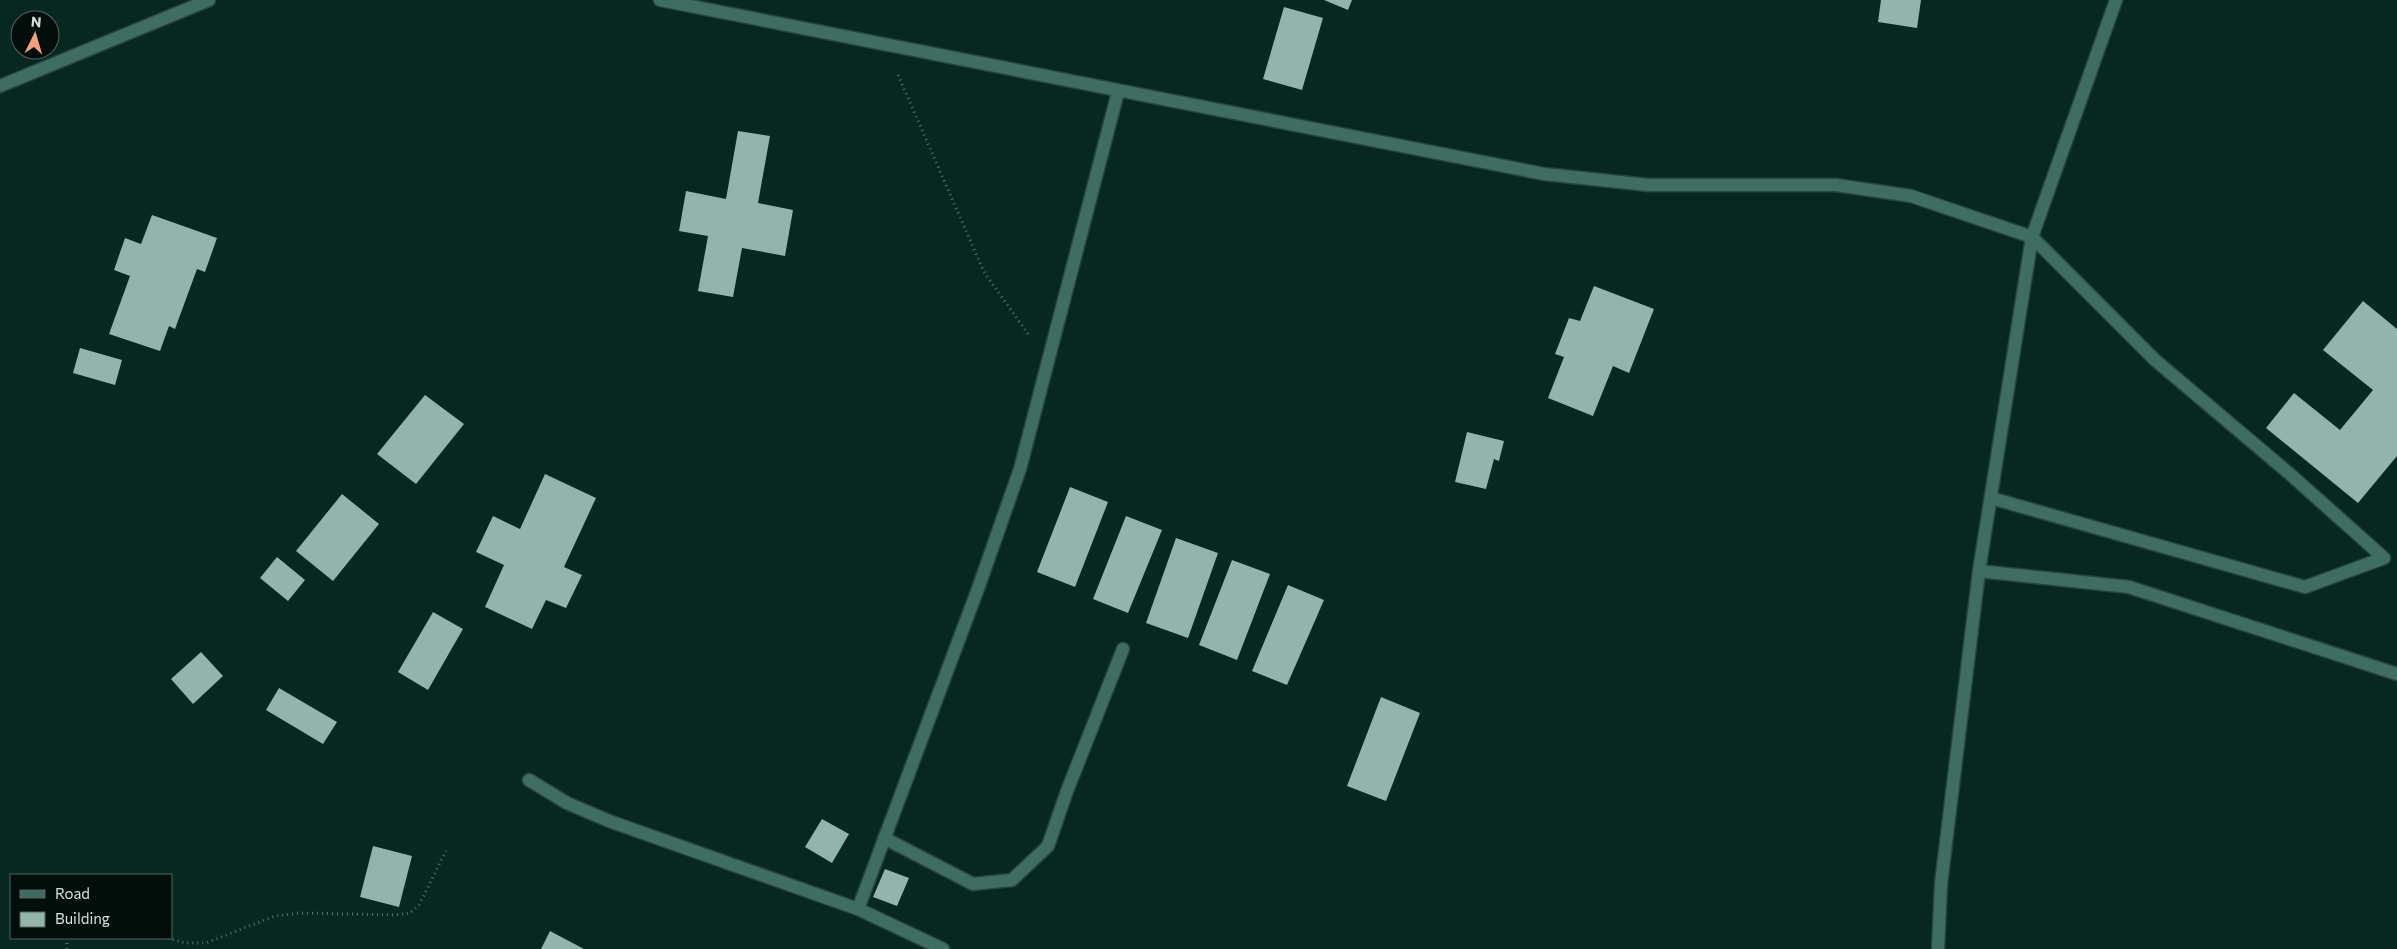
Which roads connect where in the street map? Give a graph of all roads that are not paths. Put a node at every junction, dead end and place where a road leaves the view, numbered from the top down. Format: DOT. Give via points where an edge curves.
graph roads {
  1 [pos="209,0"];
  2 [pos="660,0"];
  3 [pos="2116,0"];
  4 [pos="0,86"];
  5 [pos="1118,92"];
  6 [pos="2032,237"];
  7 [pos="1990,498"];
  8 [pos="1979,571"];
  9 [pos="1123,649"];
  10 [pos="2397,674"];
  11 [pos="529,780"];
  12 [pos="884,838"];
  13 [pos="858,909"];
  14 [pos="943,949"];
  15 [pos="1938,949"];
  1 -- 4 [label="street"];
  2 -- 5 [label="street"];
  3 -- 6 [label="street"];
  5 -- 6 [label="street" via="1544,174 1648,185 1836,185 1911,196"];
  5 -- 12 [label="street" via="1020,469"];
  6 -- 7 [label="street"];
  6 -- 7 [label="street" via="2155,360 2384,558 2306,587"];
  7 -- 8 [label="street"];
  8 -- 10 [label="street" via="2129,587"];
  8 -- 15 [label="street" via="1941,884"];
  9 -- 12 [label="street" via="1048,846 1012,880 973,884"];
  11 -- 13 [label="street" via="567,803 609,821"];
  12 -- 13 [label="street"];
  13 -- 14 [label="street"];
}
